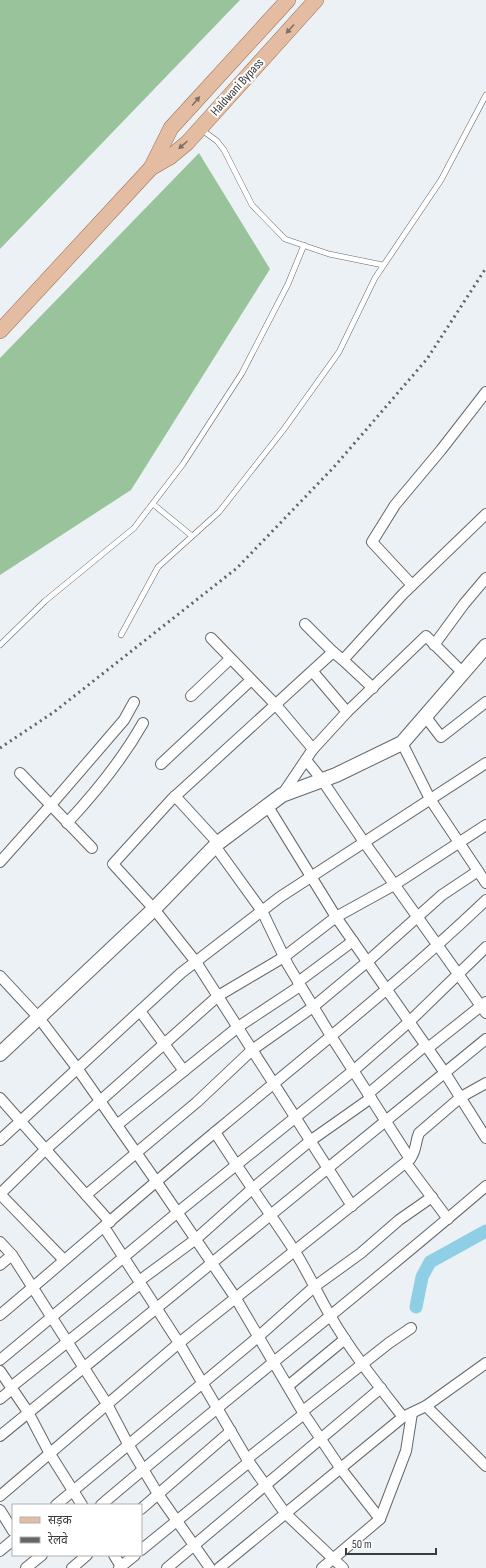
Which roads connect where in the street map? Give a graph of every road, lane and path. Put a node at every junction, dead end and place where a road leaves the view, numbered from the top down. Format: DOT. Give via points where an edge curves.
graph roads {
  1 [pos="288,0"];
  2 [pos="316,0"];
  3 [pos="486,96"];
  4 [pos="199,129"];
  5 [pos="151,168"];
  6 [pos="304,245"];
  7 [pos="383,265"];
  8 [pos="0,331"];
  9 [pos="486,392"];
  10 [pos="153,504"];
  11 [pos="486,514"];
  12 [pos="192,536"];
  13 [pos="486,578"];
  14 [pos="412,585"];
  15 [pos="305,624"];
  16 [pos="121,635"];
  17 [pos="211,638"];
  18 [pos="0,645"];
  19 [pos="434,645"];
  20 [pos="486,646"];
  21 [pos="333,652"];
  22 [pos="230,659"];
  23 [pos="343,660"];
  24 [pos="313,672"];
  25 [pos="463,673"];
  26 [pos="251,680"];
  27 [pos="373,688"];
  28 [pos="191,696"];
  29 [pos="134,702"];
  30 [pos="486,702"];
  31 [pos="276,705"];
  32 [pos="347,712"];
  33 [pos="425,716"];
  34 [pos="143,723"];
  35 [pos="402,743"];
  36 [pos="313,749"];
  37 [pos="306,760"];
  38 [pos="486,763"];
  39 [pos="161,764"];
  40 [pos="20,773"];
  41 [pos="322,780"];
  42 [pos="282,795"];
  43 [pos="175,796"];
  44 [pos="430,799"];
  45 [pos="267,805"];
  46 [pos="50,806"];
  47 [pos="67,823"];
  48 [pos="486,825"];
  49 [pos="364,842"];
  50 [pos="458,843"];
  51 [pos="217,845"];
  52 [pos="92,848"];
  53 [pos="0,862"];
  54 [pos="478,871"];
  55 [pos="312,876"];
  56 [pos="486,883"];
  57 [pos="394,885"];
  58 [pos="486,900"];
  59 [pos="154,909"];
  60 [pos="262,911"];
  61 [pos="336,917"];
  62 [pos="417,917"];
  63 [pos="353,941"];
  64 [pos="438,946"];
  65 [pos="486,947"];
  66 [pos="284,956"];
  67 [pos="196,962"];
  68 [pos="367,962"];
  69 [pos="458,974"];
  70 [pos="0,976"];
  71 [pos="299,984"];
  72 [pos="386,990"];
  73 [pos="218,996"];
  74 [pos="313,1007"];
  75 [pos="484,1007"];
  76 [pos="140,1011"];
  77 [pos="39,1018"];
  78 [pos="409,1022"];
  79 [pos="238,1027"];
  80 [pos="331,1036"];
  81 [pos="486,1039"];
  82 [pos="165,1042"];
  83 [pos="427,1046"];
  84 [pos="252,1050"];
  85 [pos="0,1054"];
  86 [pos="78,1068"];
  87 [pos="184,1071"];
  88 [pos="353,1071"];
  89 [pos="445,1073"];
  90 [pos="486,1083"];
  91 [pos="274,1084"];
  92 [pos="370,1096"];
  93 [pos="461,1097"];
  94 [pos="0,1098"];
  95 [pos="101,1102"];
  96 [pos="295,1117"];
  97 [pos="385,1120"];
  98 [pos="20,1121"];
  99 [pos="117,1125"];
  100 [pos="215,1132"];
  101 [pos="486,1138"];
  102 [pos="0,1140"];
  103 [pos="310,1141"];
  104 [pos="45,1150"];
  105 [pos="136,1152"];
  106 [pos="408,1161"];
  107 [pos="236,1166"];
  108 [pos="327,1167"];
  109 [pos="156,1181"];
  110 [pos="486,1186"];
  111 [pos="252,1189"];
  112 [pos="86,1195"];
  113 [pos="432,1197"];
  114 [pos="352,1206"];
  115 [pos="178,1212"];
  116 [pos="270,1216"];
  117 [pos="448,1219"];
  118 [pos="107,1224"];
  119 [pos="196,1238"];
  120 [pos="0,1242"];
  121 [pos="295,1251"];
  122 [pos="12,1255"];
  123 [pos="124,1258"];
  124 [pos="64,1260"];
  125 [pos="213,1264"];
  126 [pos="0,1265"];
  127 [pos="140,1282"];
  128 [pos="33,1287"];
  129 [pos="314,1287"];
  130 [pos="235,1298"];
  131 [pos="156,1307"];
  132 [pos="0,1315"];
  133 [pos="330,1317"];
  134 [pos="52,1318"];
  135 [pos="412,1328"];
  136 [pos="258,1336"];
  137 [pos="345,1339"];
  138 [pos="67,1342"];
  139 [pos="180,1343"];
  140 [pos="0,1360"];
  141 [pos="273,1361"];
  142 [pos="486,1363"];
  143 [pos="362,1365"];
  144 [pos="84,1367"];
  145 [pos="0,1371"];
  146 [pos="202,1382"];
  147 [pos="288,1386"];
  148 [pos="11,1388"];
  149 [pos="381,1388"];
  150 [pos="0,1399"];
  151 [pos="107,1404"];
  152 [pos="426,1406"];
  153 [pos="218,1409"];
  154 [pos="28,1412"];
  155 [pos="304,1413"];
  156 [pos="408,1415"];
  157 [pos="231,1431"];
  158 [pos="0,1436"];
  159 [pos="321,1438"];
  160 [pos="128,1444"];
  161 [pos="50,1454"];
  162 [pos="248,1460"];
  163 [pos="486,1466"];
  164 [pos="143,1469"];
  165 [pos="341,1469"];
  166 [pos="265,1485"];
  167 [pos="72,1492"];
  168 [pos="158,1494"];
  169 [pos="0,1496"];
  170 [pos="57,1504"];
  171 [pos="81,1504"];
  172 [pos="102,1504"];
  173 [pos="142,1508"];
  174 [pos="0,1510"];
  175 [pos="285,1513"];
  176 [pos="380,1519"];
  177 [pos="177,1521"];
  178 [pos="12,1529"];
  179 [pos="12,1541"];
  180 [pos="194,1546"];
  181 [pos="142,1549"];
  182 [pos="0,1551"];
  183 [pos="41,1556"];
  184 [pos="86,1556"];
  185 [pos="115,1556"];
  186 [pos="134,1556"];
  187 [pos="333,1559"];
  188 [pos="31,1563"];
  189 [pos="72,1568"];
  190 [pos="121,1568"];
  191 [pos="167,1568"];
  192 [pos="210,1568"];
  193 [pos="219,1568"];
  194 [pos="322,1568"];
  195 [pos="343,1568"];
  5 -- 1 [label="main road, Haldwani Bypass, one-way" via="172,128"];
  2 -- 4 [label="main road, Haldwani Bypass, one-way"];
  3 -- 7 [label="lane" via="441,180"];
  4 -- 5 [label="main road, Haldwani Bypass, one-way" via="170,157"];
  4 -- 6 [label="lane" via="217,141 224,150 252,205 285,239"];
  5 -- 8 [label="main road, Haldwani Bypass"];
  6 -- 7 [label="lane" via="329,254"];
  6 -- 10 [label="lane" via="288,284 242,374 183,464"];
  7 -- 12 [label="lane" via="340,352 219,512"];
  9 -- 14 [label="street" via="395,505 372,542"];
  10 -- 12 [label="lane"];
  10 -- 18 [label="lane" via="134,528 95,563 45,601"];
  11 -- 14 [label="street"];
  12 -- 16 [label="lane" via="158,567"];
  13 -- 19 [label="street"];
  14 -- 23 [label="street"];
  15 -- 21 [label="street"];
  17 -- 22 [label="street"];
  19 -- 25 [label="street"];
  19 -- 27 [label="street" via="426,636"];
  20 -- 25 [label="street"];
  21 -- 23 [label="street"];
  21 -- 24 [label="street"];
  22 -- 26 [label="street"];
  22 -- 28 [label="street"];
  23 -- 27 [label="street"];
  24 -- 31 [label="street"];
  24 -- 32 [label="street"];
  25 -- 33 [label="street"];
  26 -- 31 [label="street"];
  26 -- 39 [label="street"];
  27 -- 32 [label="street"];
  29 -- 46 [label="street" via="124,720"];
  30 -- 33 [label="street" via="441,737"];
  31 -- 36 [label="street"];
  31 -- 43 [label="street"];
  32 -- 36 [label="street"];
  33 -- 35 [label="street"];
  34 -- 47 [label="street" via="128,750 90,799"];
  35 -- 41 [label="street"];
  35 -- 44 [label="street"];
  36 -- 37 [label="street"];
  37 -- 41 [label="street"];
  37 -- 42 [label="street"];
  38 -- 44 [label="street"];
  40 -- 46 [label="street"];
  41 -- 42 [label="street"];
  41 -- 49 [label="street"];
  42 -- 45 [label="street"];
  43 -- 51 [label="street"];
  43 -- 59 [label="street" via="113,864"];
  44 -- 49 [label="street"];
  44 -- 50 [label="street"];
  45 -- 51 [label="street"];
  45 -- 55 [label="street"];
  46 -- 47 [label="street"];
  46 -- 53 [label="street"];
  47 -- 52 [label="street"];
  48 -- 50 [label="street"];
  49 -- 55 [label="street"];
  49 -- 57 [label="street"];
  50 -- 54 [label="street"];
  50 -- 57 [label="street"];
  51 -- 59 [label="street"];
  51 -- 60 [label="street"];
  54 -- 56 [label="street"];
  54 -- 62 [label="street" via="442,895"];
  55 -- 60 [label="street"];
  55 -- 61 [label="street"];
  57 -- 61 [label="street"];
  57 -- 62 [label="street"];
  58 -- 64 [label="street"];
  59 -- 67 [label="street"];
  59 -- 77 [label="street"];
  60 -- 66 [label="street"];
  60 -- 67 [label="street"];
  61 -- 63 [label="street"];
  61 -- 66 [label="street"];
  62 -- 64 [label="street"];
  62 -- 68 [label="street"];
  63 -- 68 [label="street"];
  63 -- 71 [label="street"];
  64 -- 69 [label="street"];
  64 -- 72 [label="street"];
  65 -- 69 [label="street"];
  66 -- 71 [label="street"];
  66 -- 73 [label="street"];
  67 -- 73 [label="street"];
  67 -- 76 [label="street"];
  68 -- 72 [label="street"];
  68 -- 74 [label="street"];
  69 -- 75 [label="street"];
  69 -- 78 [label="street"];
  70 -- 77 [label="street"];
  71 -- 74 [label="street"];
  71 -- 79 [label="street"];
  72 -- 78 [label="street"];
  72 -- 80 [label="street"];
  73 -- 79 [label="street"];
  73 -- 82 [label="street"];
  74 -- 80 [label="street"];
  74 -- 84 [label="street"];
  75 -- 83 [label="street"];
  76 -- 82 [label="street"];
  76 -- 86 [label="street"];
  77 -- 85 [label="street"];
  77 -- 86 [label="street"];
  78 -- 83 [label="street"];
  78 -- 88 [label="street"];
  79 -- 84 [label="street"];
  79 -- 87 [label="street"];
  80 -- 88 [label="street"];
  80 -- 91 [label="street"];
  81 -- 89 [label="street"];
  82 -- 87 [label="street"];
  82 -- 95 [label="street"];
  83 -- 89 [label="street"];
  83 -- 92 [label="street"];
  84 -- 91 [label="street"];
  84 -- 105 [label="street" via="197,1102"];
  86 -- 95 [label="street"];
  86 -- 98 [label="street"];
  87 -- 99 [label="street"];
  88 -- 92 [label="street"];
  88 -- 96 [label="street"];
  89 -- 93 [label="street"];
  89 -- 97 [label="street"];
  90 -- 93 [label="street"];
  91 -- 96 [label="street"];
  91 -- 100 [label="street"];
  92 -- 97 [label="street"];
  92 -- 103 [label="street"];
  93 -- 101 [label="street"];
  93 -- 106 [label="street" via="419,1133 415,1152"];
  94 -- 98 [label="street"];
  95 -- 99 [label="street"];
  95 -- 104 [label="street"];
  96 -- 103 [label="street"];
  96 -- 107 [label="street"];
  97 -- 106 [label="street"];
  97 -- 108 [label="street"];
  98 -- 102 [label="street"];
  98 -- 104 [label="street"];
  99 -- 105 [label="street"];
  100 -- 107 [label="street"];
  100 -- 109 [label="street"];
  103 -- 108 [label="street"];
  103 -- 111 [label="street"];
  104 -- 112 [label="street"];
  104 -- 124 [label="street" via="0,1194"];
  105 -- 109 [label="street"];
  105 -- 112 [label="street"];
  106 -- 113 [label="street"];
  106 -- 114 [label="street"];
  107 -- 111 [label="street"];
  107 -- 115 [label="street"];
  108 -- 114 [label="street"];
  108 -- 116 [label="street"];
  109 -- 115 [label="street"];
  109 -- 118 [label="street"];
  110 -- 117 [label="street"];
  111 -- 116 [label="street"];
  111 -- 119 [label="street"];
  112 -- 118 [label="street"];
  113 -- 117 [label="street"];
  113 -- 129 [label="street"];
  114 -- 121 [label="street"];
  115 -- 119 [label="street"];
  115 -- 123 [label="street"];
  116 -- 121 [label="street"];
  116 -- 125 [label="street"];
  117 -- 133 [label="street"];
  118 -- 123 [label="street"];
  118 -- 124 [label="street"];
  119 -- 125 [label="street"];
  119 -- 127 [label="street"];
  120 -- 122 [label="street"];
  121 -- 129 [label="street"];
  121 -- 130 [label="street"];
  122 -- 126 [label="street"];
  122 -- 128 [label="street"];
  123 -- 127 [label="street"];
  123 -- 134 [label="street"];
  124 -- 128 [label="street"];
  125 -- 130 [label="street"];
  125 -- 131 [label="street"];
  127 -- 131 [label="street"];
  127 -- 138 [label="street"];
  128 -- 132 [label="street"];
  128 -- 134 [label="street"];
  129 -- 133 [label="street"];
  129 -- 136 [label="street"];
  130 -- 136 [label="street"];
  130 -- 139 [label="street"];
  131 -- 139 [label="street"];
  131 -- 144 [label="street"];
  133 -- 137 [label="street"];
  133 -- 141 [label="street"];
  134 -- 138 [label="street"];
  134 -- 140 [label="street"];
  135 -- 143 [label="street"];
  136 -- 141 [label="street"];
  136 -- 146 [label="street"];
  137 -- 143 [label="street"];
  137 -- 147 [label="street"];
  138 -- 144 [label="street"];
  138 -- 148 [label="street"];
  139 -- 146 [label="street"];
  139 -- 151 [label="street"];
  141 -- 147 [label="street"];
  141 -- 153 [label="street"];
  142 -- 152 [label="street"];
  143 -- 149 [label="street"];
  143 -- 155 [label="street"];
  144 -- 151 [label="street"];
  144 -- 154 [label="street"];
  145 -- 148 [label="street"];
  146 -- 153 [label="street"];
  146 -- 160 [label="street"];
  147 -- 155 [label="street"];
  148 -- 150 [label="street"];
  148 -- 154 [label="street"];
  149 -- 156 [label="street"];
  149 -- 159 [label="street"];
  151 -- 160 [label="street"];
  151 -- 161 [label="street"];
  152 -- 156 [label="street"];
  152 -- 163 [label="street"];
  153 -- 157 [label="street"];
  153 -- 164 [label="street"];
  154 -- 158 [label="street"];
  154 -- 161 [label="street"];
  155 -- 159 [label="street"];
  155 -- 162 [label="street"];
  156 -- 165 [label="street"];
  156 -- 176 [label="street" via="406,1450"];
  157 -- 162 [label="street"];
  157 -- 168 [label="street"];
  159 -- 165 [label="street"];
  159 -- 166 [label="street"];
  160 -- 164 [label="street"];
  160 -- 167 [label="street"];
  161 -- 167 [label="street"];
  161 -- 169 [label="street"];
  162 -- 166 [label="street"];
  162 -- 177 [label="street"];
  164 -- 168 [label="street"];
  164 -- 172 [label="street"];
  165 -- 175 [label="street"];
  165 -- 176 [label="street"];
  166 -- 175 [label="street"];
  166 -- 180 [label="street"];
  167 -- 170 [label="street"];
  167 -- 171 [label="street"];
  168 -- 173 [label="street"];
  168 -- 177 [label="street"];
  174 -- 178 [label="street"];
  175 -- 187 [label="street"];
  175 -- 193 [label="street"];
  176 -- 187 [label="street"];
  177 -- 180 [label="street"];
  177 -- 181 [label="street"];
  179 -- 182 [label="street"];
  180 -- 191 [label="street"];
  180 -- 192 [label="street"];
  183 -- 188 [label="street"];
  184 -- 189 [label="street"];
  185 -- 190 [label="street"];
  186 -- 190 [label="street"];
  187 -- 194 [label="street"];
  187 -- 195 [label="street"];
}
